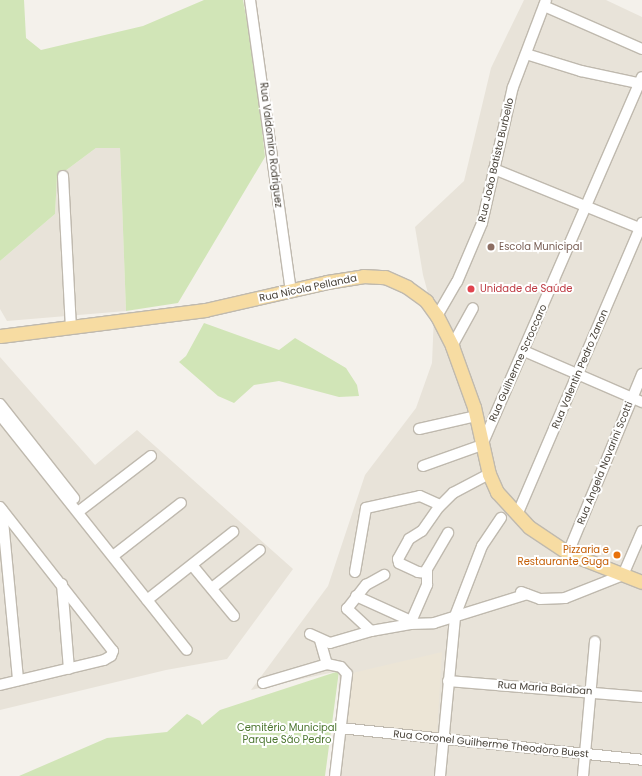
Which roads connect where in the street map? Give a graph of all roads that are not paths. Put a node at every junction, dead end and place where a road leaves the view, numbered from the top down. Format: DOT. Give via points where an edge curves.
graph roads {
  1 [pos="250,0"];
  2 [pos="545,3"];
  3 [pos="642,49"];
  4 [pos="526,54"];
  5 [pos="641,81"];
  6 [pos="494,170"];
  7 [pos="63,176"];
  8 [pos="585,204"];
  9 [pos="641,226"];
  10 [pos="291,291"];
  11 [pos="473,308"];
  12 [pos="437,316"];
  13 [pos="71,327"];
  14 [pos="0,336"];
  15 [pos="452,346"];
  16 [pos="524,351"];
  17 [pos="578,374"];
  18 [pos="642,374"];
  19 [pos="632,398"];
  20 [pos="642,402"];
  21 [pos="0,404"];
  22 [pos="0,415"];
  23 [pos="476,416"];
  24 [pos="14,427"];
  25 [pos="419,429"];
  26 [pos="482,445"];
  27 [pos="151,456"];
  28 [pos="423,466"];
  29 [pos="489,474"];
  30 [pos="181,503"];
  31 [pos="440,505"];
  32 [pos="1,509"];
  33 [pos="80,511"];
  34 [pos="517,515"];
  35 [pos="501,518"];
  36 [pos="642,531"];
  37 [pos="234,532"];
  38 [pos="448,533"];
  39 [pos="260,550"];
  40 [pos="568,553"];
  41 [pos="113,556"];
  42 [pos="192,565"];
  43 [pos="355,572"];
  44 [pos="427,573"];
  45 [pos="384,575"];
  46 [pos="623,575"];
  47 [pos="642,582"];
  48 [pos="62,584"];
  49 [pos="212,588"];
  50 [pos="356,596"];
  51 [pos="147,600"];
  52 [pos="234,616"];
  53 [pos="456,616"];
  54 [pos="410,622"];
  55 [pos="372,631"];
  56 [pos="310,634"];
  57 [pos="320,640"];
  58 [pos="595,642"];
  59 [pos="186,650"];
  60 [pos="328,664"];
  61 [pos="69,669"];
  62 [pos="18,680"];
  63 [pos="448,681"];
  64 [pos="263,683"];
  65 [pos="0,685"];
  66 [pos="591,691"];
  67 [pos="642,697"];
  68 [pos="340,728"];
  69 [pos="444,740"];
  70 [pos="585,753"];
  71 [pos="642,760"];
  72 [pos="335,776"];
  73 [pos="440,776"];
  74 [pos="583,776"];
  1 -- 10 [label="street, Rua Valdomiro Rodriguez"];
  2 -- 3 [label="street"];
  2 -- 4 [label="street, Rua João Batista Burbello"];
  4 -- 5 [label="street, Rua Guilherme Scroccaro" via="581,71"];
  4 -- 6 [label="street, Rua João Batista Burbello" via="513,86"];
  5 -- 8 [label="street, Rua Guilherme Scroccaro"];
  6 -- 8 [label="street"];
  6 -- 12 [label="street, Rua João Batista Burbello" via="482,223 457,282"];
  7 -- 13 [label="street"];
  8 -- 9 [label="street"];
  8 -- 16 [label="street, Rua Guilherme Scroccaro"];
  9 -- 17 [label="street, Rua Valentin Pedro Zanon"];
  10 -- 12 [label="main road, Rua Nicola Pellanda" via="363,276 385,277 407,287 426,301"];
  10 -- 13 [label="main road, Rua Nicola Pellanda" via="206,310"];
  11 -- 15 [label="street"];
  12 -- 15 [label="main road, Rua Nicola Pellanda"];
  13 -- 14 [label="main road, Rua Nicola Pellanda"];
  15 -- 23 [label="main road, Rua Nicola Pellanda"];
  16 -- 17 [label="street"];
  16 -- 26 [label="street, Rua Guilherme Scroccaro"];
  17 -- 19 [label="street"];
  17 -- 34 [label="street, Rua Valentin Pedro Zanon"];
  18 -- 19 [label="street, Rua Angela Navarini Scotti"];
  19 -- 20 [label="street"];
  19 -- 40 [label="street, Rua Angela Navarini Scotti"];
  21 -- 24 [label="street"];
  22 -- 24 [label="street"];
  23 -- 25 [label="street"];
  23 -- 26 [label="main road, Rua Nicola Pellanda"];
  24 -- 33 [label="street"];
  26 -- 28 [label="street"];
  26 -- 29 [label="main road, Rua Nicola Pellanda"];
  27 -- 33 [label="street"];
  29 -- 31 [label="street" via="464,486"];
  29 -- 34 [label="main road, Rua Nicola Pellanda" via="497,492"];
  30 -- 41 [label="street"];
  31 -- 43 [label="street" via="420,496 366,508"];
  31 -- 44 [label="street" via="422,532 409,539 398,559 399,563 418,572"];
  32 -- 48 [label="street"];
  32 -- 62 [label="street"];
  33 -- 41 [label="street" via="86,523"];
  34 -- 40 [label="main road, Rua Nicola Pellanda" via="529,527"];
  35 -- 53 [label="street" via="482,546"];
  36 -- 46 [label="street"];
  37 -- 42 [label="street"];
  38 -- 44 [label="street"];
  39 -- 49 [label="street"];
  40 -- 46 [label="main road, Rua Nicola Pellanda"];
  41 -- 51 [label="street"];
  42 -- 49 [label="street"];
  42 -- 51 [label="street"];
  44 -- 54 [label="street" via="427,585"];
  45 -- 50 [label="street" via="366,584"];
  46 -- 47 [label="main road, Rua Nicola Pellanda"];
  46 -- 53 [label="street" via="565,598 540,599 524,593"];
  48 -- 61 [label="street"];
  48 -- 61 [label="street" via="113,651 107,659"];
  49 -- 52 [label="street"];
  50 -- 54 [label="street"];
  50 -- 55 [label="street" via="348,609"];
  51 -- 59 [label="street"];
  53 -- 54 [label="street" via="434,623"];
  53 -- 63 [label="street"];
  54 -- 55 [label="street"];
  55 -- 57 [label="street" via="330,643"];
  56 -- 57 [label="street"];
  57 -- 60 [label="street"];
  58 -- 66 [label="street"];
  60 -- 64 [label="street"];
  60 -- 68 [label="street" via="341,667 347,674"];
  61 -- 62 [label="street"];
  62 -- 65 [label="street"];
  63 -- 66 [label="street, Rua Maria Balaban"];
  63 -- 69 [label="street"];
  66 -- 67 [label="street, Rua Maria Balaban"];
  66 -- 70 [label="street"];
  68 -- 69 [label="street, Rua Coronel Guilherme Theodoro Buest"];
  68 -- 72 [label="street"];
  69 -- 70 [label="street, Rua Coronel Guilherme Theodoro Buest"];
  69 -- 73 [label="street"];
  70 -- 71 [label="street, Rua Coronel Guilherme Theodoro Buest"];
  70 -- 74 [label="street"];
}
